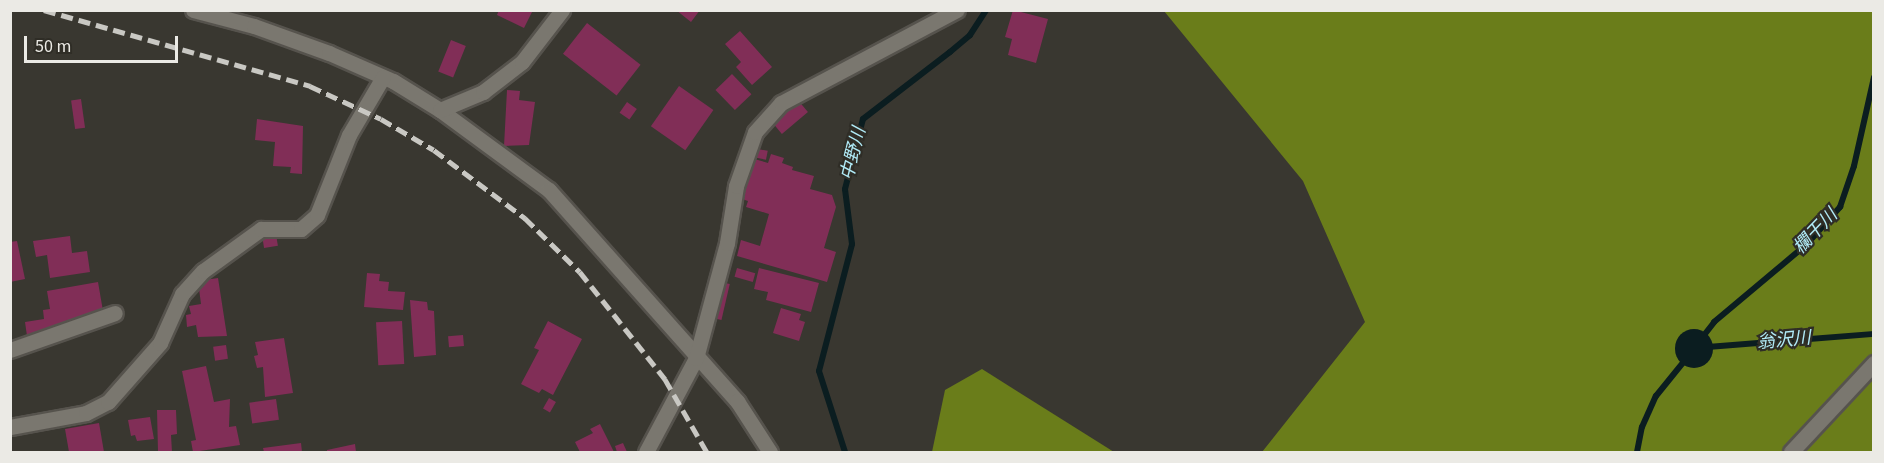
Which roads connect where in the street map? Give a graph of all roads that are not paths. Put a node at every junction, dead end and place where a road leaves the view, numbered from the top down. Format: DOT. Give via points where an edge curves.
graph roads {
  1 [pos="193,10"];
  2 [pos="562,10"];
  3 [pos="957,10"];
  4 [pos="383,77"];
  5 [pos="440,110"];
  6 [pos="115,313"];
  7 [pos="10,350"];
  8 [pos="696,358"];
  9 [pos="1874,363"];
  10 [pos="10,427"];
  11 [pos="646,453"];
  12 [pos="770,453"];
  13 [pos="1791,453"];
  1 -- 4 [label="street" via="254,26"];
  2 -- 5 [label="street" via="522,62 483,92"];
  3 -- 8 [label="street" via="781,103 755,132 736,186 727,243"];
  4 -- 5 [label="street"];
  4 -- 10 [label="street" via="349,135 317,215 301,229 261,229 203,271 182,294 160,343 108,402 86,413"];
  5 -- 8 [label="street" via="549,190"];
  6 -- 7 [label="street"];
  8 -- 11 [label="street"];
  8 -- 12 [label="street" via="737,401"];
  9 -- 13 [label="street"];
}
